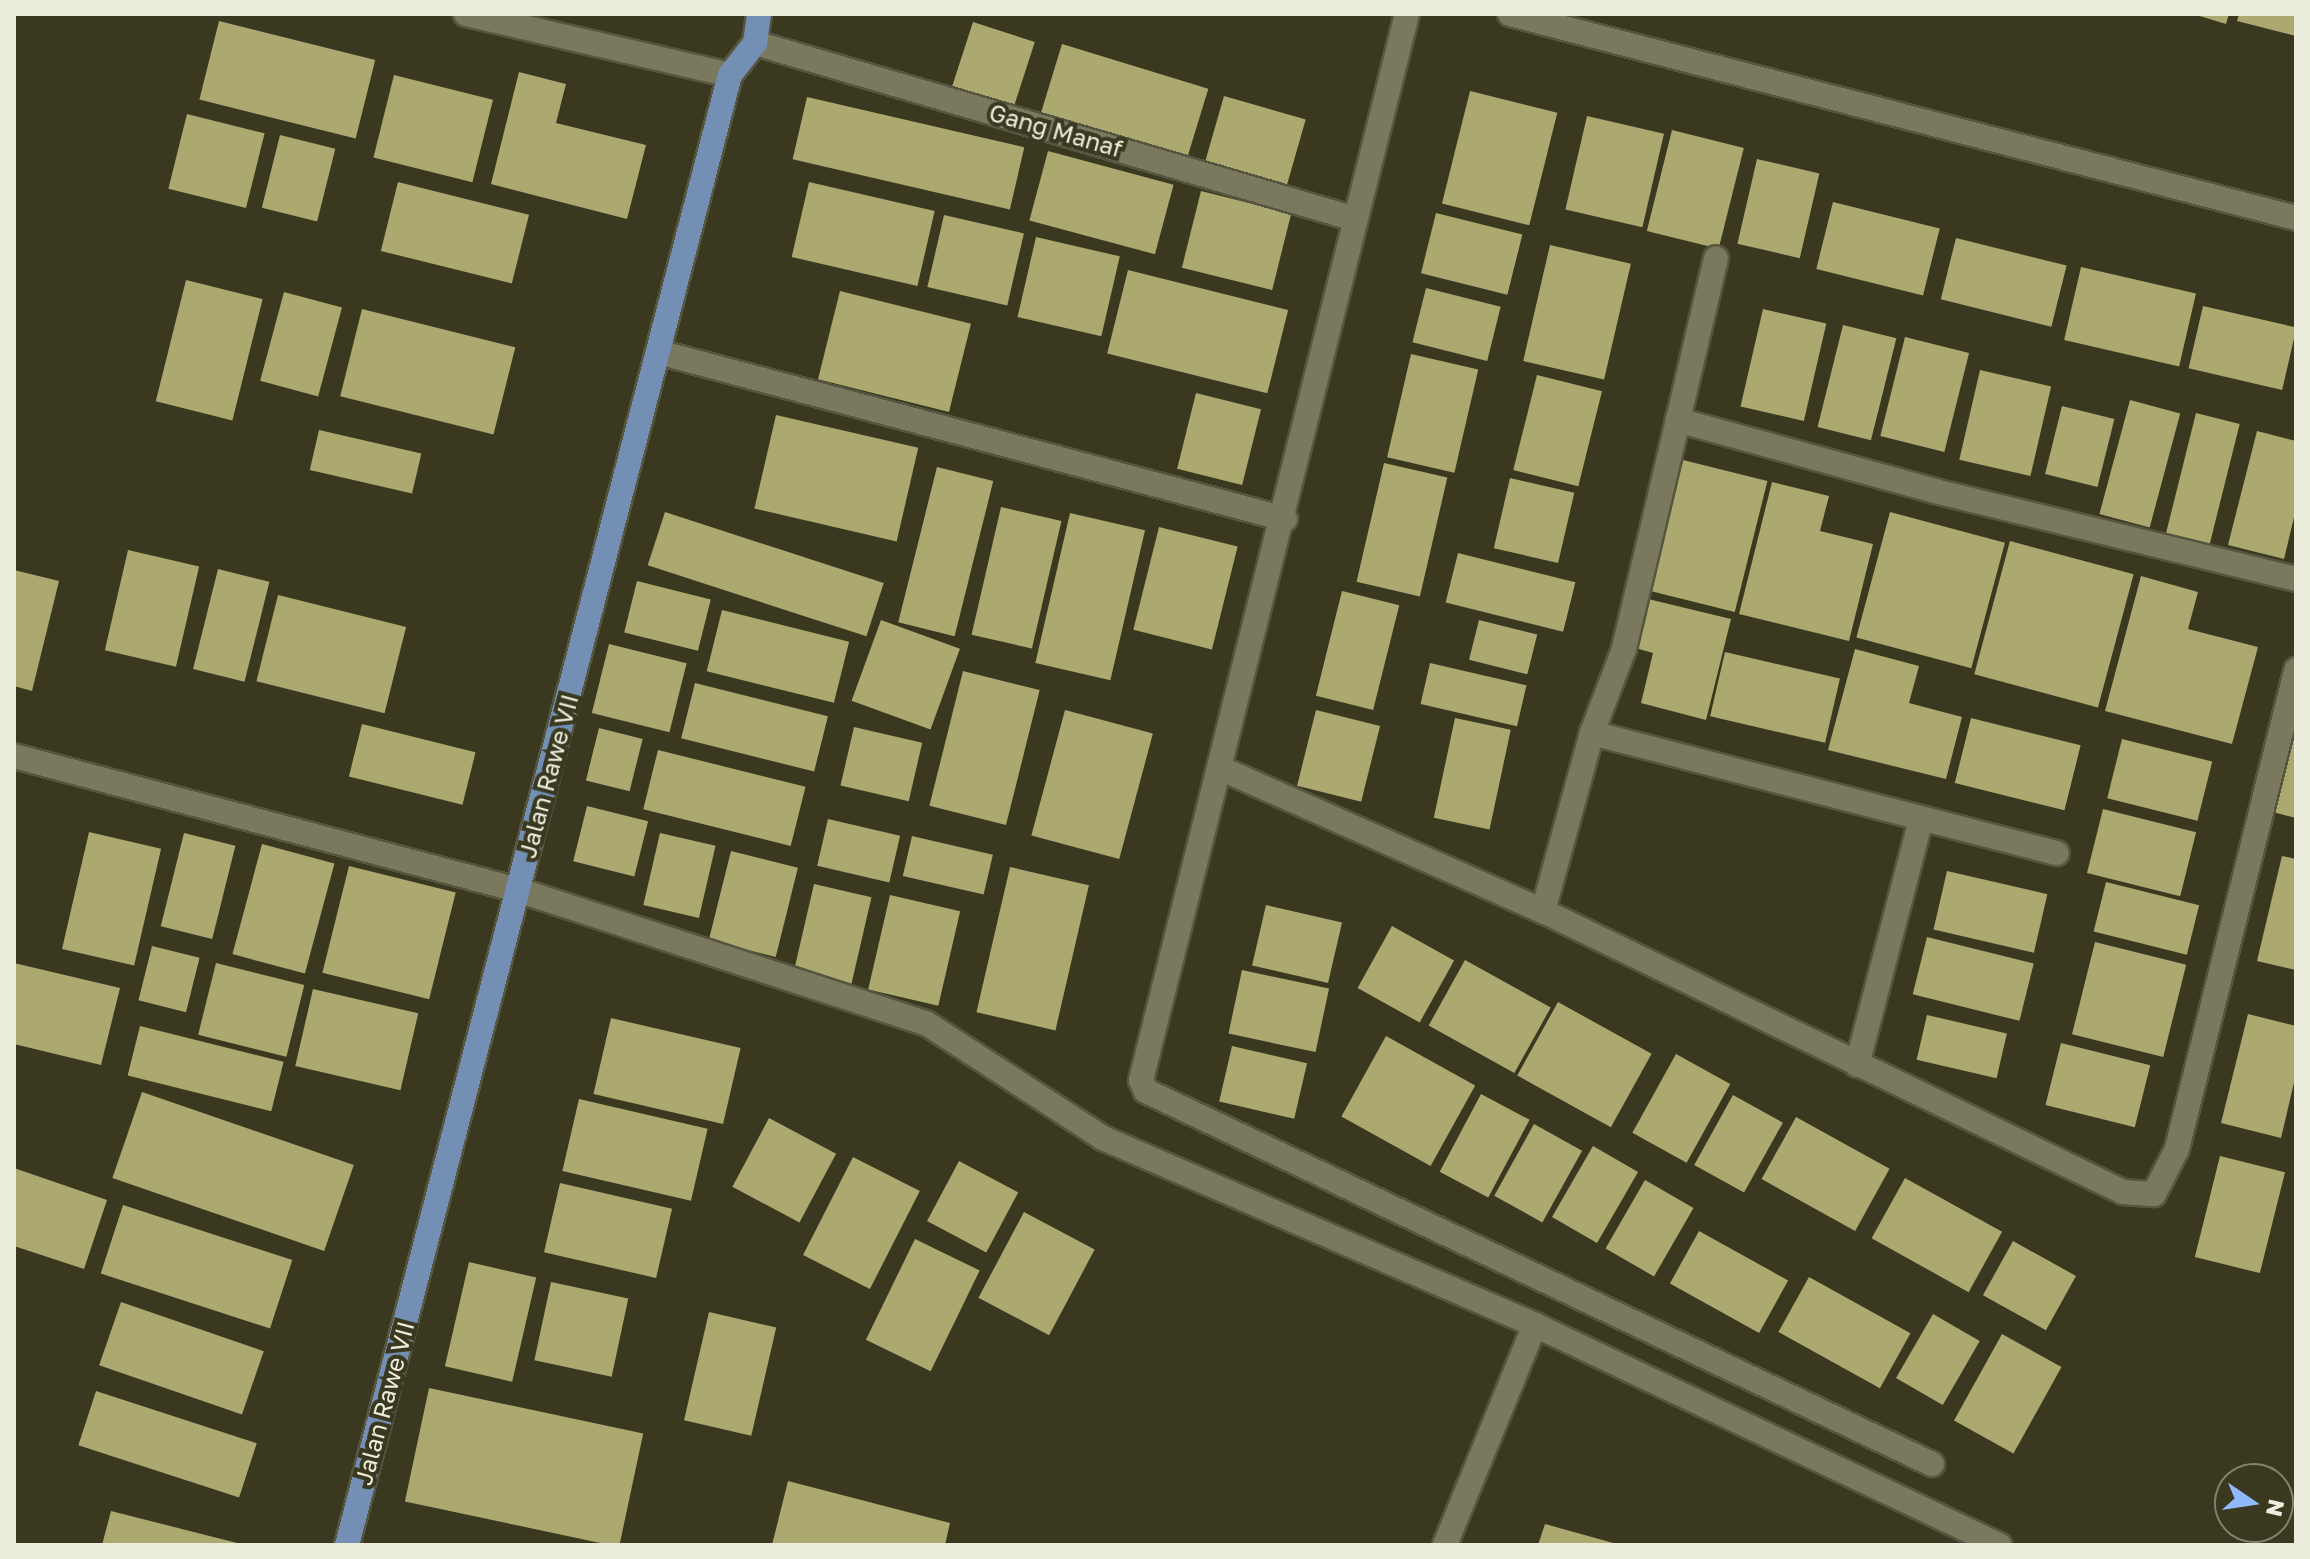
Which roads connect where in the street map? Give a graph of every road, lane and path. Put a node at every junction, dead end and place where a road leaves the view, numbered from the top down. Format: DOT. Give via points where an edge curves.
graph roads {
  1 [pos="466,14"];
  2 [pos="759,14"];
  3 [pos="1407,14"];
  4 [pos="1510,14"];
  5 [pos="755,43"];
  6 [pos="730,75"];
  7 [pos="2296,218"];
  8 [pos="1355,219"];
  9 [pos="1716,258"];
  10 [pos="658,352"];
  11 [pos="1678,420"];
  12 [pos="1285,519"];
  13 [pos="2296,579"];
  14 [pos="2296,670"];
  15 [pos="1592,733"];
  16 [pos="14,756"];
  17 [pos="1222,769"];
  18 [pos="1921,819"];
  19 [pos="2057,853"];
  20 [pos="518,890"];
  21 [pos="1543,911"];
  22 [pos="1857,1065"];
  23 [pos="1535,1325"];
  24 [pos="1932,1464"];
  25 [pos="347,1545"];
  26 [pos="1445,1545"];
  27 [pos="1999,1545"];
  1 -- 6 [label="street"];
  2 -- 5 [label="main road"];
  3 -- 8 [label="street"];
  4 -- 7 [label="street"];
  5 -- 6 [label="main road, Jalan Rawe VII"];
  5 -- 8 [label="street, Gang Manaf"];
  6 -- 10 [label="main road, Jalan Rawe VII"];
  8 -- 12 [label="street"];
  9 -- 11 [label="street"];
  10 -- 12 [label="street"];
  10 -- 20 [label="main road, Jalan Rawe VII"];
  11 -- 13 [label="street" via="1951,495"];
  11 -- 15 [label="street" via="1624,649"];
  12 -- 17 [label="street"];
  14 -- 22 [label="street" via="2177,1149 2154,1194 2123,1192"];
  15 -- 18 [label="street"];
  15 -- 21 [label="street"];
  16 -- 20 [label="street"];
  17 -- 21 [label="street"];
  17 -- 24 [label="street" via="1141,1080 1146,1091"];
  18 -- 19 [label="street"];
  18 -- 22 [label="street"];
  20 -- 23 [label="street" via="926,1023 1103,1138"];
  20 -- 25 [label="main road, Jalan Rawe VII"];
  21 -- 22 [label="street"];
  23 -- 26 [label="street"];
  23 -- 27 [label="street"];
}
